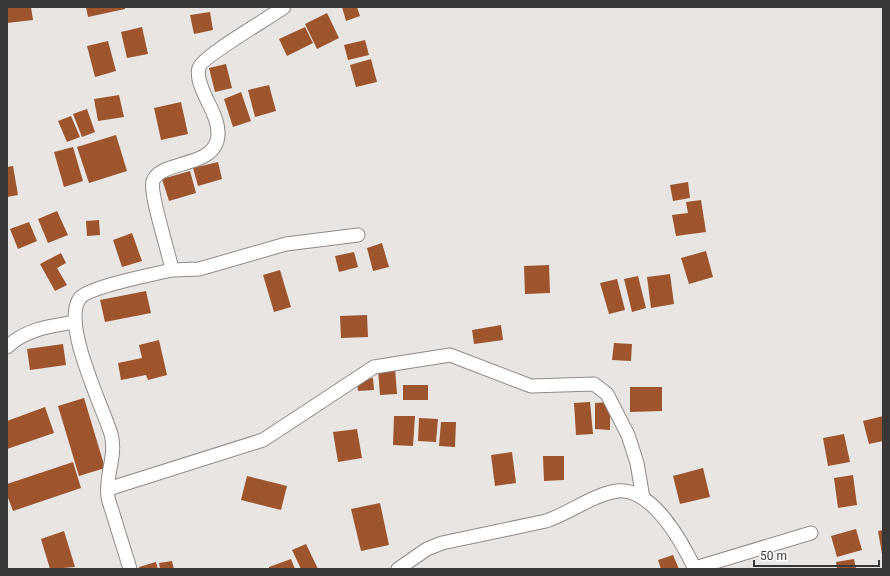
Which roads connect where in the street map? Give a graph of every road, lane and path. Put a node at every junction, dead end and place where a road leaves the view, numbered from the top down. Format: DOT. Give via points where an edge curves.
graph roads {
  1 [pos="284,7"];
  2 [pos="358,235"];
  3 [pos="172,270"];
  4 [pos="75,322"];
  5 [pos="7,348"];
  6 [pos="108,489"];
  7 [pos="643,498"];
  8 [pos="811,533"];
  9 [pos="130,569"];
  10 [pos="398,569"];
  11 [pos="695,569"];
  1 -- 3 [label="street" via="200,64 200,80 217,125 217,141 210,151 164,171 157,175 152,183"];
  2 -- 3 [label="street" via="286,244 199,268"];
  3 -- 4 [label="street" via="96,288 84,294 76,306"];
  4 -- 5 [label="street" via="31,331"];
  4 -- 6 [label="street" via="82,356 111,434 114,449"];
  6 -- 7 [label="street" via="263,440 374,367 450,355 531,386 594,384 608,394 628,435 637,463"];
  6 -- 9 [label="street" via="110,504"];
  7 -- 10 [label="street" via="632,492 603,495 546,521 442,542"];
  7 -- 11 [label="street" via="666,522"];
  8 -- 11 [label="street"];
}
